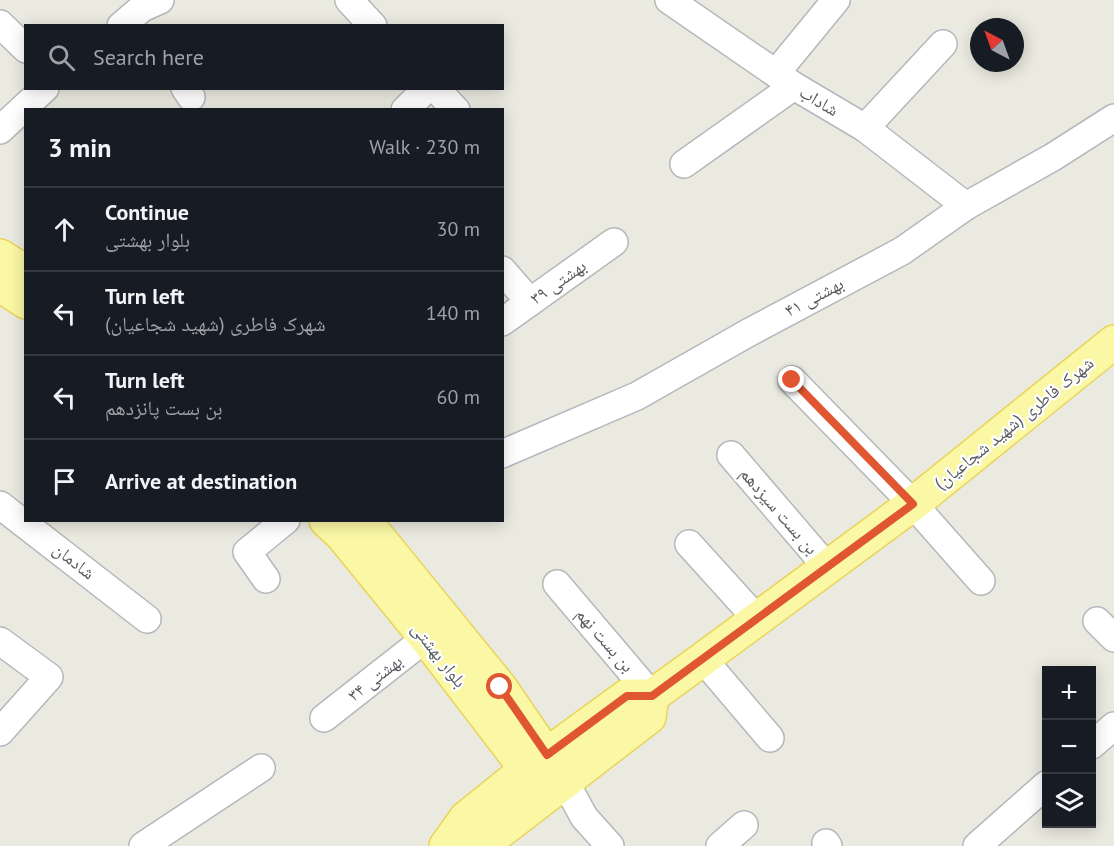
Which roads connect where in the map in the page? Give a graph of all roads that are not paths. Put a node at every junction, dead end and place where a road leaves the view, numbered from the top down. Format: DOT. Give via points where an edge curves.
graph roads {
  1 [pos="160,0"];
  2 [pos="349,0"];
  3 [pos="669,0"];
  4 [pos="836,0"];
  5 [pos="698,7"];
  6 [pos="131,22"];
  7 [pos="0,24"];
  8 [pos="371,24"];
  9 [pos="943,44"];
  10 [pos="24,47"];
  11 [pos="785,79"];
  12 [pos="43,90"];
  13 [pos="426,90"];
  14 [pos="437,90"];
  15 [pos="407,108"];
  16 [pos="454,108"];
  17 [pos="1114,118"];
  18 [pos="865,128"];
  19 [pos="0,130"];
  20 [pos="684,164"];
  21 [pos="966,206"];
  22 [pos="614,242"];
  23 [pos="0,256"];
  24 [pos="24,271"];
  25 [pos="504,272"];
  26 [pos="0,285"];
  27 [pos="24,301"];
  28 [pos="530,302"];
  29 [pos="504,321"];
  30 [pos="1114,342"];
  31 [pos="792,380"];
  32 [pos="504,453"];
  33 [pos="731,455"];
  34 [pos="913,504"];
  35 [pos="0,505"];
  36 [pos="284,522"];
  37 [pos="328,522"];
  38 [pos="366,522"];
  39 [pos="689,544"];
  40 [pos="827,567"];
  41 [pos="266,579"];
  42 [pos="981,581"];
  43 [pos="557,584"];
  44 [pos="756,618"];
  45 [pos="147,619"];
  46 [pos="426,638"];
  47 [pos="0,641"];
  48 [pos="703,659"];
  49 [pos="652,696"];
  50 [pos="324,718"];
  51 [pos="1114,726"];
  52 [pos="0,732"];
  53 [pos="770,738"];
  54 [pos="1096,742"];
  55 [pos="537,762"];
  56 [pos="261,768"];
  57 [pos="556,788"];
  58 [pos="1042,789"];
  59 [pos="744,825"];
  60 [pos="143,846"];
  61 [pos="446,846"];
  62 [pos="473,846"];
  63 [pos="610,846"];
  64 [pos="720,846"];
  65 [pos="977,846"];
  1 -- 6 [label="street"];
  2 -- 8 [label="street"];
  3 -- 5 [label="street, شاداب"];
  4 -- 11 [label="street"];
  5 -- 11 [label="street, شاداب"];
  7 -- 10 [label="street"];
  9 -- 18 [label="street"];
  11 -- 18 [label="street, شاداب"];
  11 -- 20 [label="street"];
  12 -- 19 [label="street"];
  13 -- 15 [label="street"];
  14 -- 16 [label="street"];
  17 -- 21 [label="street, بهشتی ۴۱"];
  18 -- 21 [label="street, شاداب"];
  21 -- 32 [label="street, بهشتی ۴۱" via="902,251 637,396"];
  22 -- 28 [label="street, بهشتی ۳۹"];
  23 -- 24 [label="main road"];
  25 -- 28 [label="street"];
  26 -- 27 [label="main road"];
  28 -- 29 [label="street, بهشتی ۳۹"];
  30 -- 34 [label="main road, شهرک فاطری (شهید شجاعیان)"];
  31 -- 34 [label="street"];
  33 -- 40 [label="street, بن بست سیزدهم"];
  34 -- 40 [label="main road, شهرک فاطری (شهید شجاعیان)"];
  34 -- 42 [label="street"];
  35 -- 45 [label="street, شادمان"];
  36 -- 41 [label="street" via="247,552"];
  37 -- 46 [label="main road, بلوار بهشتی"];
  38 -- 55 [label="main road, بلوار بهشتی" via="500,687"];
  39 -- 44 [label="street"];
  40 -- 44 [label="main road, شهرک فاطری (شهید شجاعیان)"];
  43 -- 49 [label="street, بن بست نهم"];
  44 -- 48 [label="main road, شهرک فاطری (شهید شجاعیان)"];
  46 -- 50 [label="street, بهشتی ۳۴"];
  46 -- 55 [label="main road, بلوار بهشتی"];
  47 -- 52 [label="street" via="49,677"];
  48 -- 49 [label="main road, شهرک فاطری (شهید شجاعیان)"];
  48 -- 53 [label="street"];
  49 -- 55 [label="main road" via="627,696"];
  49 -- 57 [label="main road" via="649,717"];
  51 -- 54 [label="street"];
  55 -- 57 [label="main road, بلوار بهشتی"];
  55 -- 61 [label="main road" via="466,818"];
  56 -- 60 [label="street"];
  57 -- 62 [label="main road" via="489,840"];
  57 -- 63 [label="street"];
  58 -- 65 [label="street"];
  59 -- 64 [label="street"];
}
